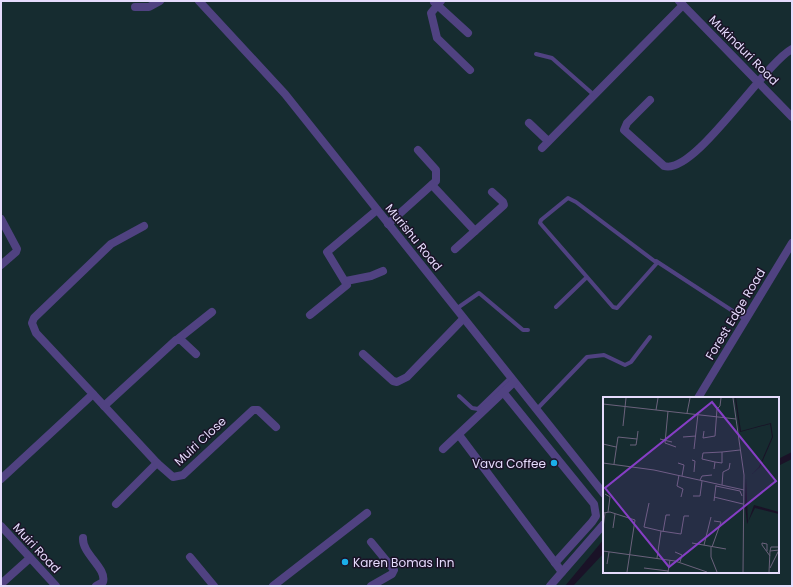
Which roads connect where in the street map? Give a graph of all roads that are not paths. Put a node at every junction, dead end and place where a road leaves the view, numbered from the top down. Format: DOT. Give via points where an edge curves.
graph roads {
  1 [pos="160,1"];
  2 [pos="200,1"];
  3 [pos="437,2"];
  4 [pos="681,3"];
  5 [pos="135,7"];
  6 [pos="468,33"];
  7 [pos="792,49"];
  8 [pos="536,54"];
  9 [pos="470,70"];
  10 [pos="759,81"];
  11 [pos="594,95"];
  12 [pos="650,100"];
  13 [pos="792,117"];
  14 [pos="529,123"];
  15 [pos="418,150"];
  16 [pos="432,185"];
  17 [pos="492,192"];
  18 [pos="377,210"];
  19 [pos="1,219"];
  20 [pos="388,224"];
  21 [pos="144,226"];
  22 [pos="476,231"];
  23 [pos="792,243"];
  24 [pos="455,249"];
  25 [pos="656,261"];
  26 [pos="1,265"];
  27 [pos="383,271"];
  28 [pos="587,278"];
  29 [pos="346,281"];
  30 [pos="556,307"];
  31 [pos="456,310"];
  32 [pos="212,312"];
  33 [pos="310,315"];
  34 [pos="463,319"];
  35 [pos="745,319"];
  36 [pos="528,330"];
  37 [pos="650,337"];
  38 [pos="178,339"];
  39 [pos="196,354"];
  40 [pos="363,354"];
  41 [pos="512,380"];
  42 [pos="503,392"];
  43 [pos="93,394"];
  44 [pos="459,396"];
  45 [pos="699,397"];
  46 [pos="104,406"];
  47 [pos="536,410"];
  48 [pos="276,427"];
  49 [pos="459,435"];
  50 [pos="443,450"];
  51 [pos="157,463"];
  52 [pos="1,479"];
  53 [pos="603,493"];
  54 [pos="116,504"];
  55 [pos="367,513"];
  56 [pos="603,525"];
  57 [pos="1,526"];
  58 [pos="83,538"];
  59 [pos="370,542"];
  60 [pos="190,557"];
  61 [pos="30,558"];
  62 [pos="555,563"];
  63 [pos="562,572"];
  64 [pos="1,584"];
  65 [pos="56,586"];
  66 [pos="96,586"];
  67 [pos="214,586"];
  68 [pos="273,586"];
  69 [pos="371,586"];
  70 [pos="550,586"];
  1 -- 5 [label="street" via="154,5"];
  2 -- 18 [label="street, Murishu Road" via="285,94"];
  3 -- 6 [label="street"];
  3 -- 9 [label="street" via="431,13 437,38"];
  4 -- 10 [label="street, Mukinduri Road"];
  4 -- 11 [label="street"];
  7 -- 10 [label="street"];
  8 -- 11 [label="lane" via="552,58"];
  10 -- 12 [label="street" via="696,151 672,167 664,166 624,130 627,123"];
  10 -- 13 [label="street, Mukinduri Road"];
  11 -- 14 [label="street" via="545,144"];
  15 -- 16 [label="street" via="436,170 437,175"];
  16 -- 20 [label="street"];
  16 -- 22 [label="street"];
  17 -- 22 [label="street" via="504,204"];
  18 -- 20 [label="street, Murishu Road"];
  18 -- 29 [label="street" via="327,252"];
  19 -- 26 [label="street" via="17,249"];
  20 -- 31 [label="street, Murishu Road"];
  21 -- 43 [label="street, Muiri Close" via="111,244 33,321 33,328 42,339"];
  22 -- 24 [label="street"];
  23 -- 35 [label="street, Forest Edge Road"];
  25 -- 28 [label="lane" via="650,272 615,309"];
  25 -- 28 [label="lane" via="568,198 540,223"];
  25 -- 35 [label="lane"];
  27 -- 29 [label="street"];
  28 -- 30 [label="lane"];
  29 -- 33 [label="street" via="345,288"];
  31 -- 34 [label="street, Murishu Road"];
  31 -- 36 [label="lane" via="479,293 523,330"];
  32 -- 38 [label="street"];
  34 -- 40 [label="street" via="407,377 397,382 393,382"];
  34 -- 41 [label="street, Murishu Road"];
  35 -- 45 [label="street, Forest Edge Road"];
  37 -- 47 [label="lane" via="631,362 625,365 604,355 587,357"];
  38 -- 39 [label="street"];
  38 -- 46 [label="street"];
  41 -- 42 [label="street"];
  41 -- 44 [label="lane" via="478,409 472,408"];
  41 -- 47 [label="street, Murishu Road"];
  42 -- 49 [label="street"];
  42 -- 62 [label="street" via="594,504 596,516"];
  43 -- 46 [label="street, Muiri Close"];
  43 -- 52 [label="street"];
  46 -- 51 [label="street, Muiri Close"];
  47 -- 53 [label="street, Murishu Road"];
  48 -- 51 [label="street, Muiri Close" via="258,410 253,410 183,475 173,477"];
  49 -- 50 [label="street"];
  49 -- 62 [label="street"];
  51 -- 54 [label="street"];
  55 -- 68 [label="street"];
  56 -- 63 [label="street"];
  57 -- 61 [label="street, Muiri Road"];
  58 -- 66 [label="street" via="85,548 104,579"];
  59 -- 69 [label="street" via="394,570 392,574"];
  60 -- 67 [label="street"];
  61 -- 64 [label="street"];
  61 -- 65 [label="street, Muiri Road"];
  62 -- 63 [label="street"];
  63 -- 70 [label="street"];
}
